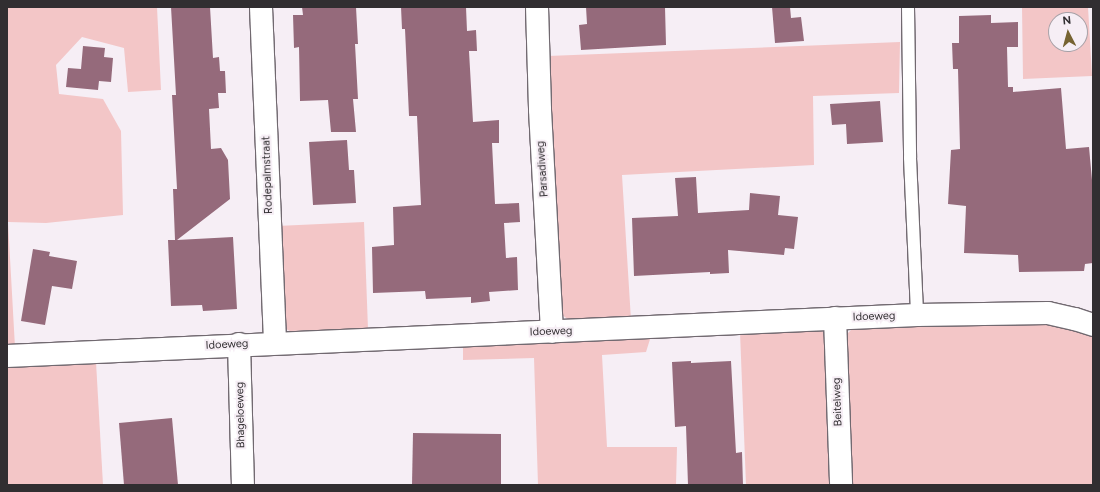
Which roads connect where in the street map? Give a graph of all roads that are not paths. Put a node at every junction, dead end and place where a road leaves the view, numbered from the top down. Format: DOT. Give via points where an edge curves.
graph roads {
  1 [pos="261,7"];
  2 [pos="537,7"];
  3 [pos="908,7"];
  4 [pos="917,315"];
  5 [pos="835,318"];
  6 [pos="1093,326"];
  7 [pos="552,332"];
  8 [pos="275,343"];
  9 [pos="239,344"];
  10 [pos="7,356"];
  11 [pos="243,485"];
  12 [pos="841,485"];
  1 -- 8 [label="street, Rodepalmstraat"];
  2 -- 7 [label="street, Parsadiweg"];
  3 -- 4 [label="lane" via="910,158"];
  4 -- 5 [label="street, Idoeweg"];
  4 -- 6 [label="street, Idoeweg" via="1048,313"];
  5 -- 7 [label="street, Idoeweg"];
  5 -- 12 [label="street, Beitelweg"];
  7 -- 8 [label="street, Idoeweg"];
  8 -- 9 [label="street, Idoeweg"];
  9 -- 10 [label="street, Idoeweg"];
  9 -- 11 [label="street, Bhageloeweg"];
}
